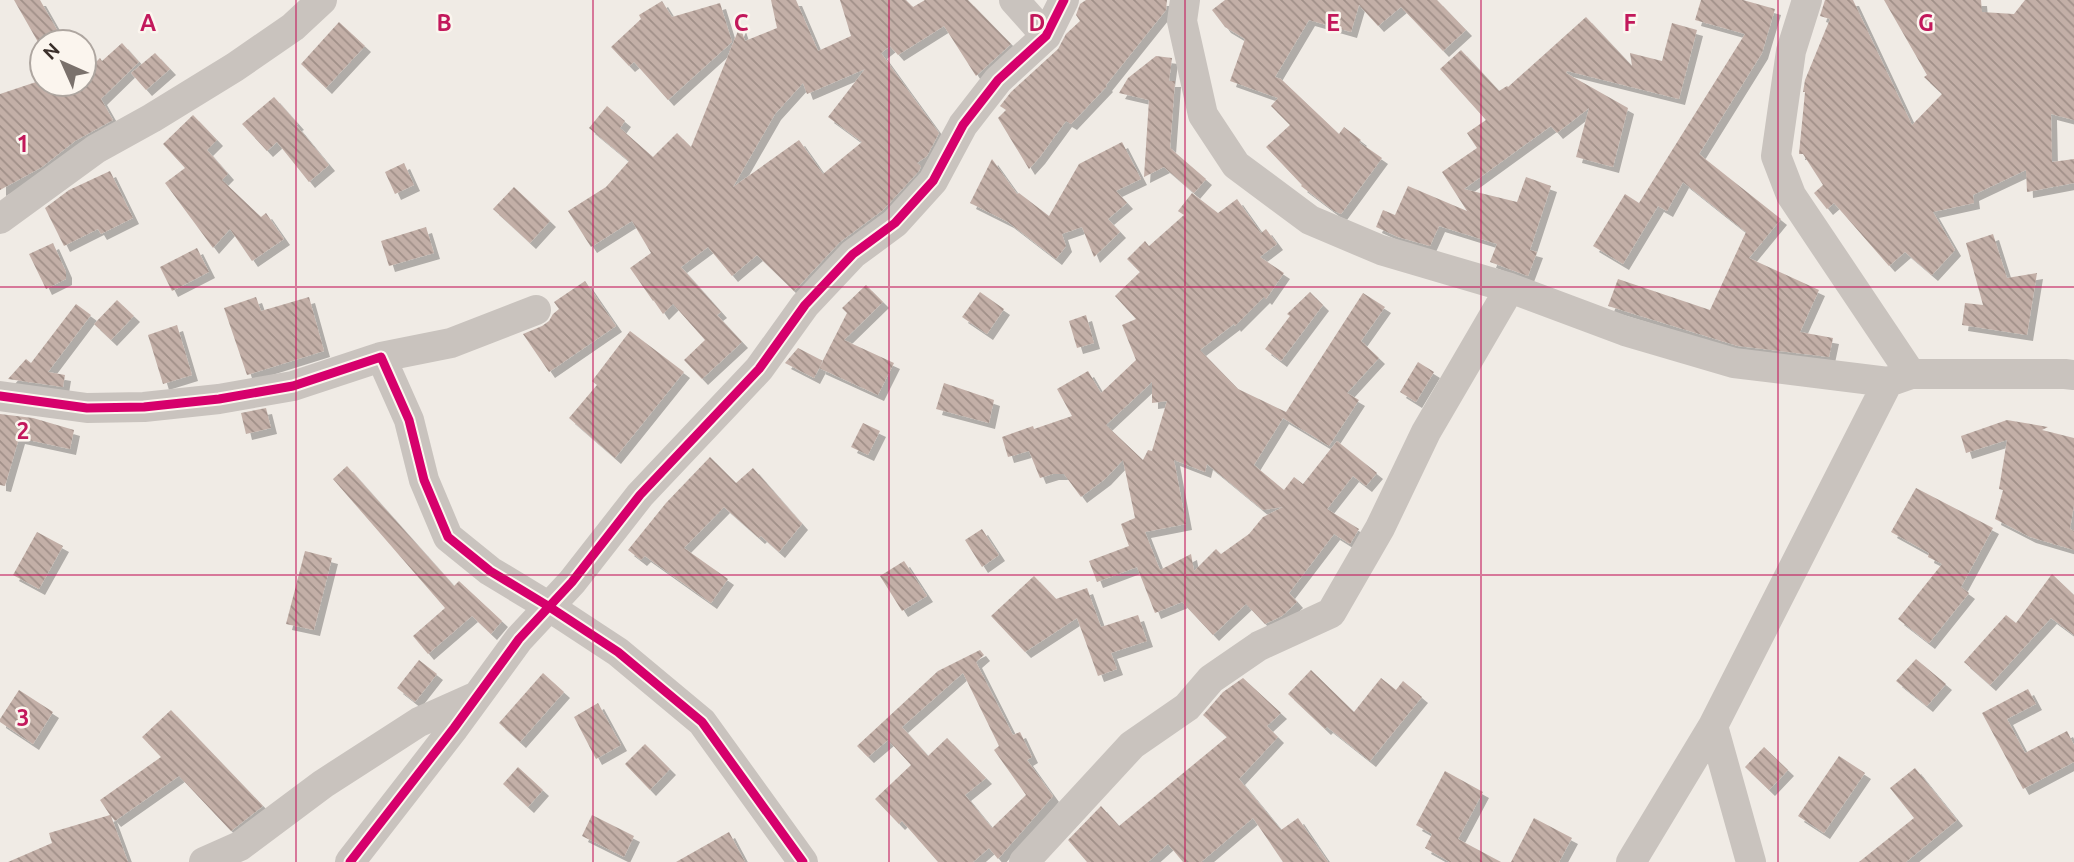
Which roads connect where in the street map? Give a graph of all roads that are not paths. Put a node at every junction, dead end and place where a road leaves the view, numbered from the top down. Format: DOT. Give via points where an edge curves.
graph roads {
  1 [pos="322,0"];
  2 [pos="1014,0"];
  3 [pos="1064,0"];
  4 [pos="1185,0"];
  5 [pos="1807,0"];
  6 [pos="1046,36"];
  7 [pos="0,219"];
  8 [pos="1510,288"];
  9 [pos="536,310"];
  10 [pos="381,357"];
  11 [pos="2074,375"];
  12 [pos="1899,378"];
  13 [pos="0,396"];
  14 [pos="548,606"];
  15 [pos="478,695"];
  16 [pos="1713,726"];
  17 [pos="204,862"];
  18 [pos="350,862"];
  19 [pos="803,862"];
  20 [pos="1024,862"];
  21 [pos="1631,862"];
  22 [pos="1751,862"];
  1 -- 7 [label="street" via="293,27 235,67 96,149"];
  2 -- 6 [label="street"];
  3 -- 6 [label="street"];
  4 -- 8 [label="street" via="1182,21 1203,115 1236,165 1310,220 1381,250"];
  5 -- 12 [label="street" via="1791,51 1776,156 1791,195"];
  6 -- 14 [label="street" via="998,80 963,125 933,181 895,223 853,254 805,305 759,369 640,495"];
  8 -- 12 [label="street" via="1625,331 1734,363"];
  8 -- 20 [label="street" via="1426,432 1380,528 1331,613 1258,646 1211,679 1187,707 1132,745"];
  9 -- 10 [label="street" via="451,343"];
  10 -- 13 [label="street" via="293,386 156,406 87,408"];
  10 -- 14 [label="street" via="410,420 424,480 448,537 490,571"];
  11 -- 12 [label="street"];
  12 -- 16 [label="street"];
  14 -- 15 [label="street"];
  14 -- 19 [label="street" via="618,652 702,722"];
  15 -- 17 [label="street" via="419,722 323,784 240,846"];
  15 -- 18 [label="street"];
  16 -- 21 [label="street"];
  16 -- 22 [label="street"];
}
